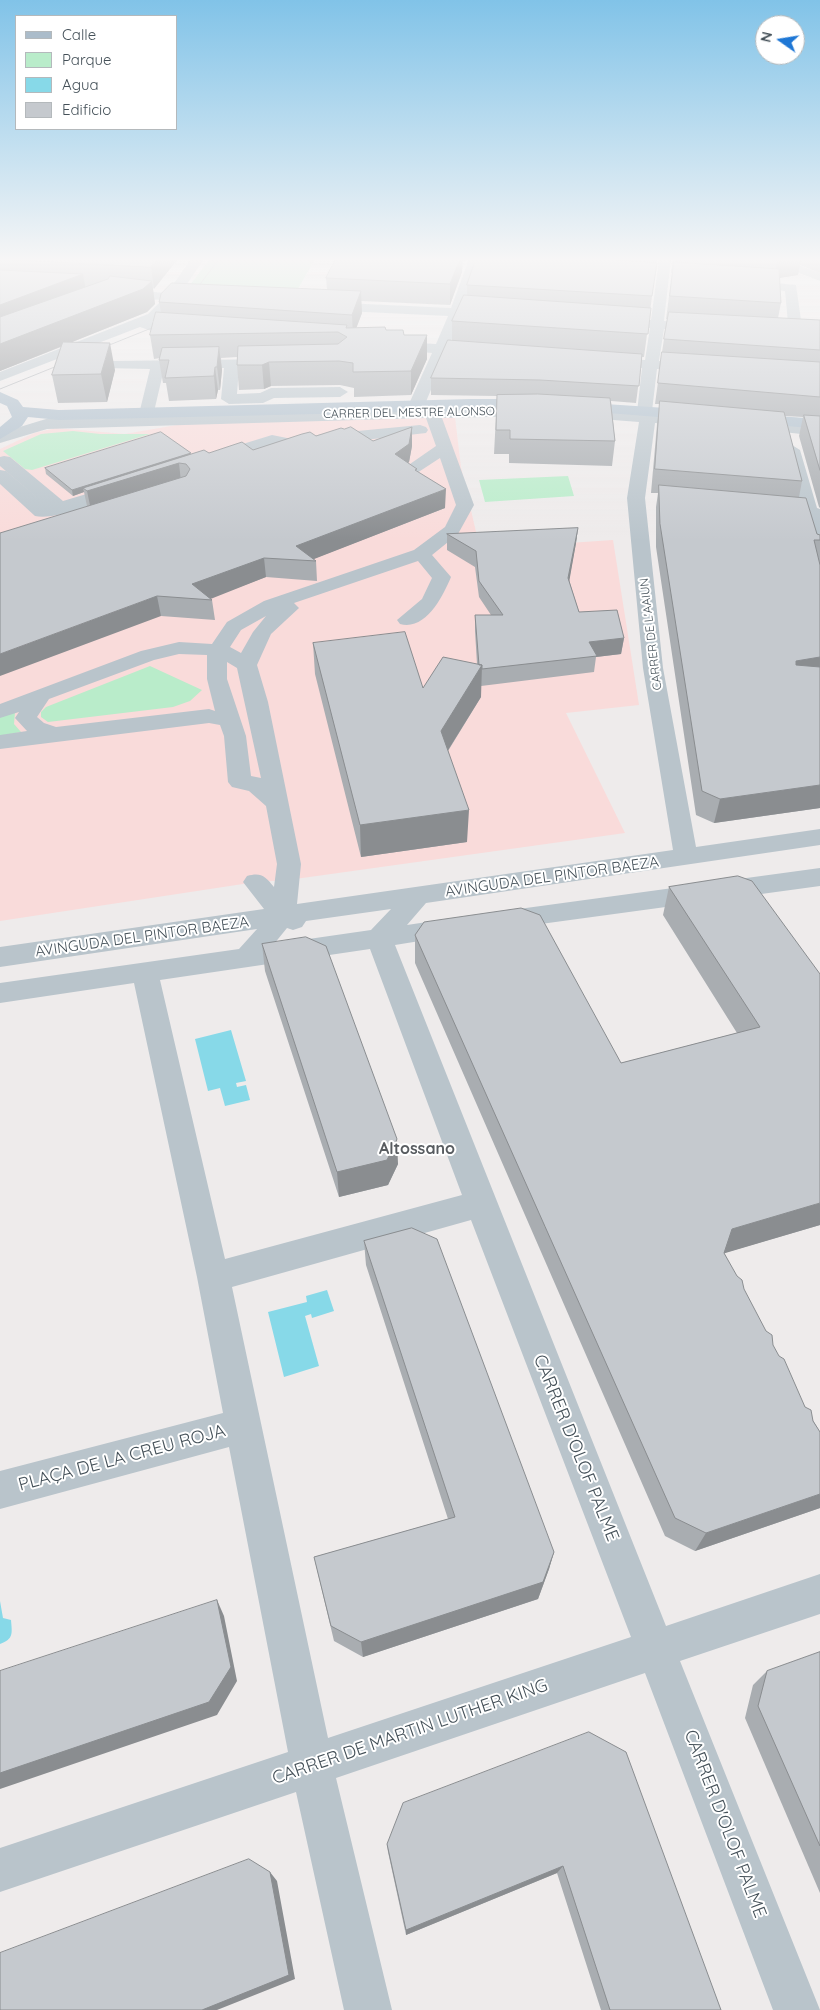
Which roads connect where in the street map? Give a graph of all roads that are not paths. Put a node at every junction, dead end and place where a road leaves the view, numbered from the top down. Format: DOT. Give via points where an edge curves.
graph roads {
  1 [pos="61,353"];
  2 [pos="438,353"];
  3 [pos="654,353"];
  4 [pos="591,360"];
  5 [pos="232,363"];
  6 [pos="290,363"];
  7 [pos="109,364"];
  8 [pos="158,364"];
  9 [pos="650,365"];
  10 [pos="709,369"];
  11 [pos="339,372"];
  12 [pos="0,377"];
  13 [pos="0,396"];
  14 [pos="341,400"];
  15 [pos="416,406"];
  16 [pos="555,408"];
  17 [pos="19,411"];
  18 [pos="147,414"];
  19 [pos="646,414"];
  20 [pos="708,419"];
  21 [pos="434,420"];
  22 [pos="737,421"];
  23 [pos="820,424"];
  24 [pos="785,425"];
  25 [pos="820,431"];
  26 [pos="0,436"];
  27 [pos="302,446"];
  28 [pos="444,448"];
  29 [pos="259,462"];
  30 [pos="197,464"];
  31 [pos="1,465"];
  32 [pos="133,485"];
  33 [pos="459,491"];
  34 [pos="761,509"];
  35 [pos="814,513"];
  36 [pos="58,517"];
  37 [pos="74,520"];
  38 [pos="820,552"];
  39 [pos="421,554"];
  40 [pos="324,588"];
  41 [pos="407,620"];
  42 [pos="217,651"];
  43 [pos="247,665"];
  44 [pos="41,695"];
  45 [pos="0,712"];
  46 [pos="229,720"];
  47 [pos="55,734"];
  48 [pos="0,742"];
  49 [pos="277,804"];
  50 [pos="820,837"];
  51 [pos="686,857"];
  52 [pos="820,877"];
  53 [pos="256,882"];
  54 [pos="418,896"];
  55 [pos="283,916"];
  56 [pos="379,938"];
  57 [pos="340,943"];
  58 [pos="247,957"];
  59 [pos="0,958"];
  60 [pos="145,973"];
  61 [pos="0,993"];
  62 [pos="479,1204"];
  63 [pos="213,1277"];
  64 [pos="242,1426"];
  65 [pos="0,1490"];
  66 [pos="820,1594"];
  67 [pos="657,1649"];
  68 [pos="312,1765"];
  69 [pos="0,1870"];
  70 [pos="368,2010"];
  71 [pos="797,2010"];
  1 -- 12 [label="street"];
  2 -- 15 [label="street"];
  3 -- 9 [label="street, CARRER DE L'AAIUN"];
  4 -- 9 [label="street"];
  5 -- 6 [label="street"];
  5 -- 8 [label="street"];
  5 -- 14 [label="street, CARRER DEL MESTRE ALONSO" via="229,399 263,398 271,393"];
  7 -- 8 [label="street"];
  8 -- 18 [label="street"];
  9 -- 10 [label="street"];
  9 -- 19 [label="street, CARRER DE L'AAIUN"];
  11 -- 14 [label="street"];
  13 -- 17 [label="main road" via="13,403"];
  14 -- 15 [label="main road, CARRER DEL MESTRE ALONSO"];
  14 -- 18 [label="main road, CARRER DEL MESTRE ALONSO"];
  15 -- 16 [label="main road, CARRER DEL MESTRE ALONSO" via="471,404"];
  15 -- 21 [label="street"];
  16 -- 19 [label="street, CARRER DEL MESTRE ALONSO"];
  16 -- 21 [label="street, CARRER DEL MESTRE ALONSO"];
  17 -- 18 [label="main road, CARRER DEL MESTRE ALONSO" via="59,415"];
  17 -- 26 [label="main road, CARRER DEL MESTRE ALONSO" via="16,423"];
  19 -- 20 [label="street, CARRER DEL MESTRE ALONSO"];
  19 -- 51 [label="street, CARRER DE L'AAIUN" via="653,668"];
  21 -- 26 [label="street, CARRER DEL MESTRE ALONSO" via="71,423 46,424"];
  21 -- 27 [label="street"];
  21 -- 28 [label="street"];
  22 -- 24 [label="street"];
  23 -- 24 [label="main road"];
  24 -- 25 [label="street"];
  24 -- 35 [label="street"];
  27 -- 29 [label="street"];
  27 -- 30 [label="street" via="272,440"];
  28 -- 33 [label="street"];
  28 -- 33 [label="street" via="405,473 435,490"];
  31 -- 36 [label="street"];
  31 -- 36 [label="street" via="41,512"];
  32 -- 36 [label="street"];
  33 -- 39 [label="street" via="465,505 452,530"];
  34 -- 35 [label="street"];
  35 -- 38 [label="street"];
  36 -- 37 [label="street"];
  39 -- 40 [label="street"];
  39 -- 41 [label="street" via="442,577 430,602"];
  40 -- 42 [label="street" via="271,605 234,626"];
  40 -- 43 [label="street" via="277,616 258,636"];
  42 -- 43 [label="street"];
  42 -- 44 [label="street" via="179,648 148,655"];
  42 -- 46 [label="street" via="217,679"];
  43 -- 49 [label="street"];
  44 -- 45 [label="street"];
  44 -- 47 [label="street" via="26,718 36,728"];
  46 -- 47 [label="street" via="209,716"];
  46 -- 49 [label="street" via="235,736 240,782 259,785"];
  47 -- 48 [label="street"];
  49 -- 55 [label="street" via="289,864"];
  50 -- 51 [label="street, AVINGUDA DEL PINTOR BAEZA"];
  51 -- 54 [label="street, AVINGUDA DEL PINTOR BAEZA"];
  52 -- 56 [label="street"];
  53 -- 55 [label="street"];
  54 -- 55 [label="street, AVINGUDA DEL PINTOR BAEZA"];
  54 -- 56 [label="street"];
  55 -- 57 [label="street"];
  55 -- 58 [label="street, AVINGUDA DEL PINTOR BAEZA"];
  55 -- 59 [label="street, AVINGUDA DEL PINTOR BAEZA"];
  56 -- 57 [label="street"];
  56 -- 62 [label="street, CARRER D'OLOF PALME"];
  57 -- 58 [label="street"];
  58 -- 60 [label="street"];
  60 -- 61 [label="street"];
  60 -- 63 [label="street, PLAÇA DE LA CREU ROJA"];
  62 -- 63 [label="street"];
  62 -- 67 [label="street, CARRER D'OLOF PALME"];
  63 -- 64 [label="street, PLAÇA DE LA CREU ROJA"];
  64 -- 65 [label="street, PLAÇA DE LA CREU ROJA"];
  64 -- 68 [label="street"];
  66 -- 67 [label="street, CARRER DE MARTIN LUTHER KING"];
  67 -- 68 [label="street, CARRER DE MARTIN LUTHER KING"];
  67 -- 71 [label="street, CARRER D'OLOF PALME"];
  68 -- 69 [label="street, CARRER DE MARTIN LUTHER KING"];
  68 -- 70 [label="street"];
}
